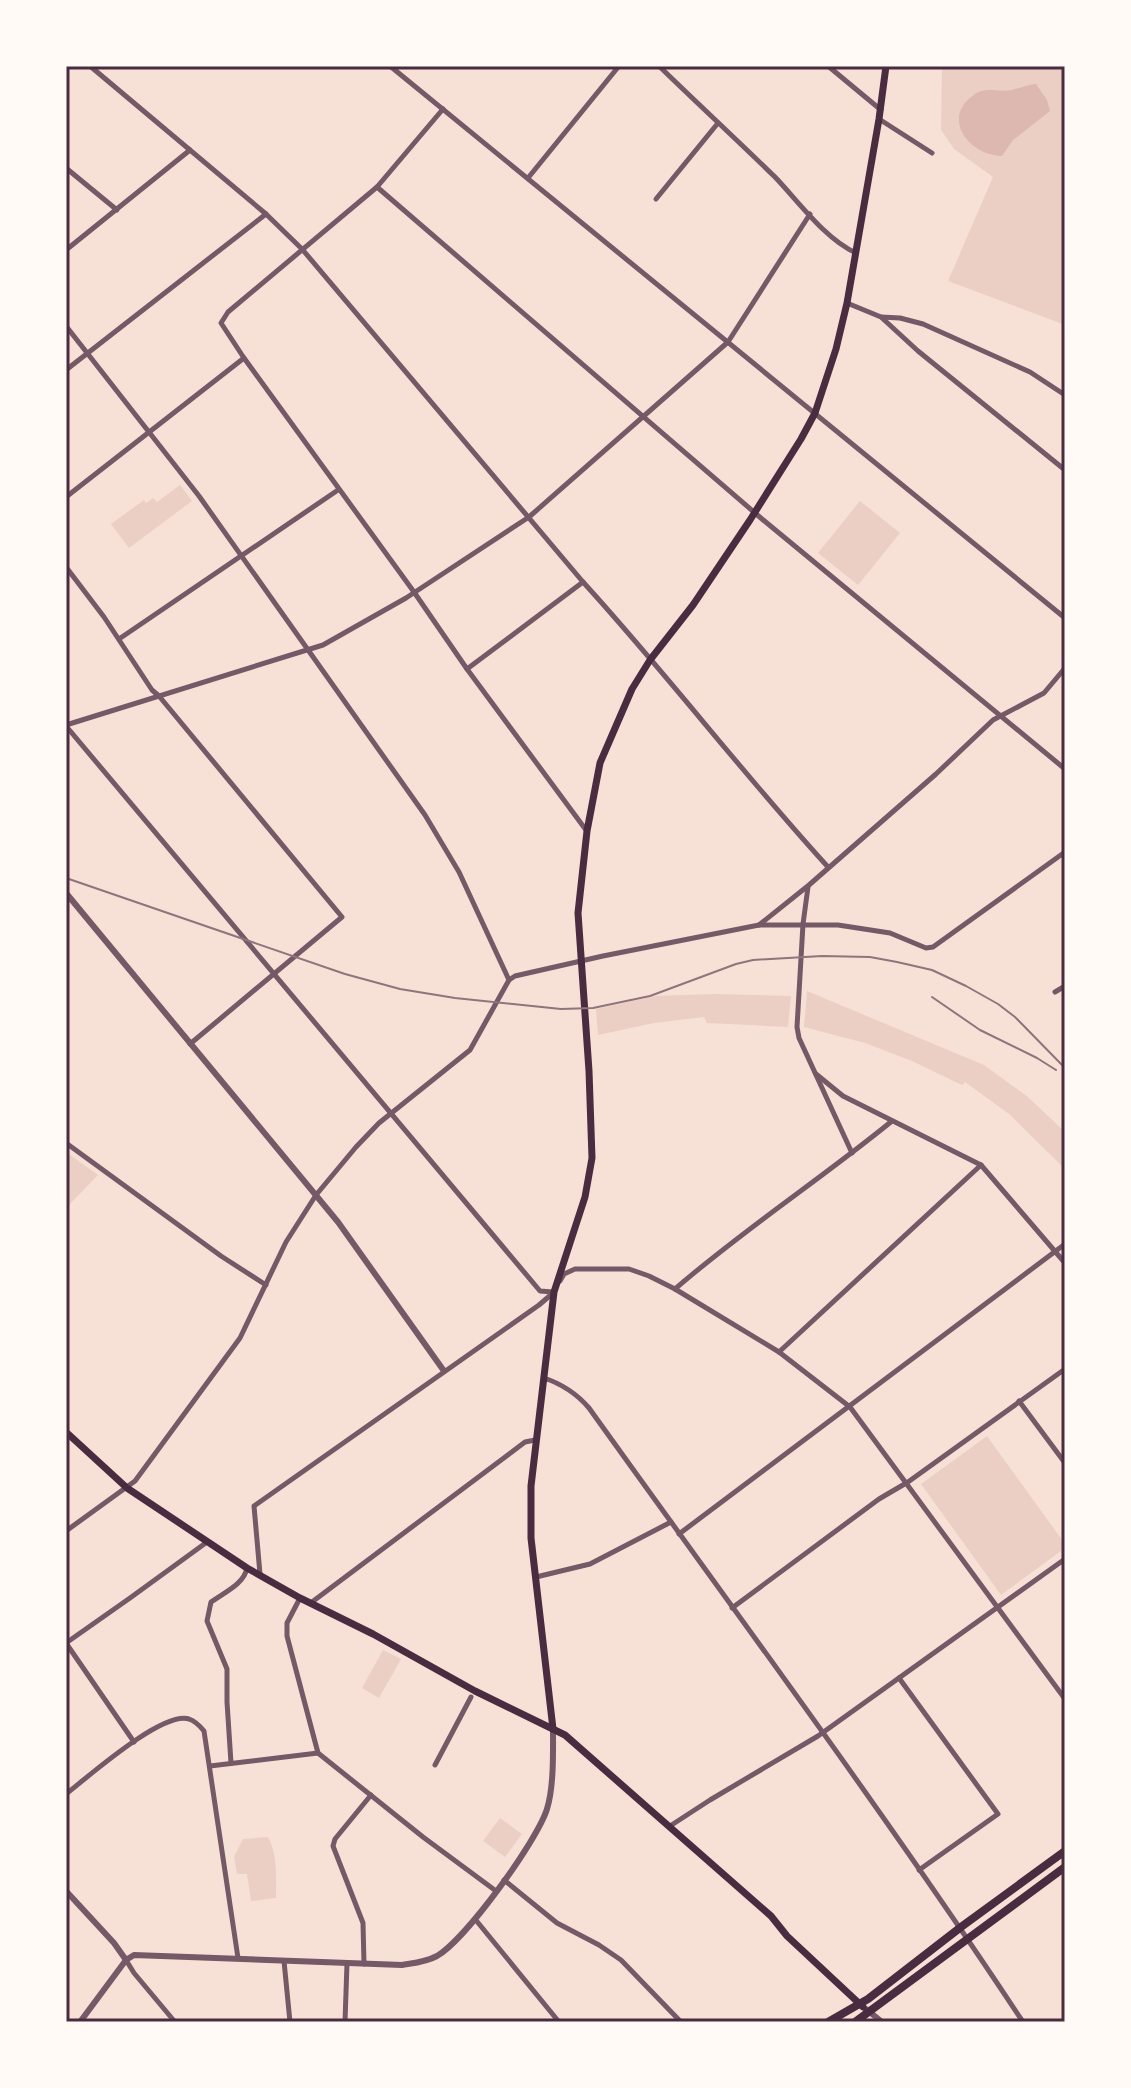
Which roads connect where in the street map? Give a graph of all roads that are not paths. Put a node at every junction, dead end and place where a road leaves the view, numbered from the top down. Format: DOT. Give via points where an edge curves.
graph roads {
  1 [pos="90,66"];
  2 [pos="390,66"];
  3 [pos="619,66"];
  4 [pos="659,66"];
  5 [pos="828,66"];
  6 [pos="886,66"];
  7 [pos="443,109"];
  8 [pos="880,115"];
  9 [pos="718,123"];
  10 [pos="190,150"];
  11 [pos="932,153"];
  12 [pos="66,168"];
  13 [pos="528,178"];
  14 [pos="377,187"];
  15 [pos="656,199"];
  16 [pos="117,210"];
  17 [pos="266,214"];
  18 [pos="810,214"];
  19 [pos="302,249"];
  20 [pos="66,250"];
  21 [pos="857,253"];
  22 [pos="847,303"];
  23 [pos="881,317"];
  24 [pos="66,326"];
  25 [pos="728,342"];
  26 [pos="87,353"];
  27 [pos="244,358"];
  28 [pos="66,370"];
  29 [pos="1065,395"];
  30 [pos="815,413"];
  31 [pos="645,416"];
  32 [pos="150,431"];
  33 [pos="1065,470"];
  34 [pos="338,490"];
  35 [pos="66,497"];
  36 [pos="755,512"];
  37 [pos="529,517"];
  38 [pos="241,556"];
  39 [pos="66,567"];
  40 [pos="583,582"];
  41 [pos="414,592"];
  42 [pos="1065,618"];
  43 [pos="119,639"];
  44 [pos="308,650"];
  45 [pos="650,660"];
  46 [pos="1065,668"];
  47 [pos="467,669"];
  48 [pos="159,696"];
  49 [pos="1002,716"];
  50 [pos="66,726"];
  51 [pos="1065,769"];
  52 [pos="587,831"];
  53 [pos="1065,852"];
  54 [pos="828,867"];
  55 [pos="809,885"];
  56 [pos="66,893"];
  57 [pos="803,924"];
  58 [pos="759,925"];
  59 [pos="582,962"];
  60 [pos="273,974"];
  61 [pos="509,980"];
  62 [pos="1065,986"];
  63 [pos="1055,992"];
  64 [pos="190,1045"];
  65 [pos="816,1074"];
  66 [pos="391,1113"];
  67 [pos="892,1121"];
  68 [pos="66,1143"];
  69 [pos="852,1153"];
  70 [pos="981,1165"];
  71 [pos="316,1195"];
  72 [pos="1065,1244"];
  73 [pos="1056,1251"];
  74 [pos="1065,1263"];
  75 [pos="266,1285"];
  76 [pos="675,1289"];
  77 [pos="554,1292"];
  78 [pos="779,1352"];
  79 [pos="1065,1369"];
  80 [pos="444,1371"];
  81 [pos="543,1378"];
  82 [pos="1019,1401"];
  83 [pos="850,1407"];
  84 [pos="66,1432"];
  85 [pos="535,1440"];
  86 [pos="1065,1463"];
  87 [pos="908,1482"];
  88 [pos="127,1488"];
  89 [pos="671,1522"];
  90 [pos="66,1531"];
  91 [pos="679,1534"];
  92 [pos="207,1542"];
  93 [pos="1065,1559"];
  94 [pos="247,1568"];
  95 [pos="260,1574"];
  96 [pos="536,1577"];
  97 [pos="300,1598"];
  98 [pos="312,1602"];
  99 [pos="998,1607"];
  100 [pos="732,1608"];
  101 [pos="66,1643"];
  102 [pos="899,1678"];
  103 [pos="471,1697"];
  104 [pos="1065,1699"];
  105 [pos="553,1729"];
  106 [pos="823,1731"];
  107 [pos="134,1742"];
  108 [pos="318,1753"];
  109 [pos="231,1763"];
  110 [pos="435,1765"];
  111 [pos="210,1766"];
  112 [pos="66,1794"];
  113 [pos="371,1795"];
  114 [pos="670,1826"];
  115 [pos="1065,1851"];
  116 [pos="1065,1867"];
  117 [pos="919,1870"];
  118 [pos="504,1880"];
  119 [pos="66,1891"];
  120 [pos="496,1891"];
  121 [pos="475,1919"];
  122 [pos="961,1927"];
  123 [pos="968,1938"];
  124 [pos="238,1958"];
  125 [pos="126,1960"];
  126 [pos="284,1961"];
  127 [pos="347,1963"];
  128 [pos="364,1964"];
  129 [pos="864,2008"];
  130 [pos="80,2022"];
  131 [pos="175,2022"];
  132 [pos="290,2022"];
  133 [pos="345,2022"];
  134 [pos="559,2022"];
  135 [pos="681,2022"];
  136 [pos="828,2022"];
  137 [pos="855,2022"];
  138 [pos="882,2022"];
  139 [pos="1023,2022"];
  1 -- 10 [label="street"];
  2 -- 7 [label="street"];
  3 -- 13 [label="street"];
  4 -- 9 [label="street"];
  5 -- 8 [label="street"];
  6 -- 8 [label="main road"];
  7 -- 13 [label="street"];
  7 -- 14 [label="street"];
  8 -- 11 [label="street"];
  8 -- 21 [label="main road"];
  9 -- 15 [label="street"];
  9 -- 18 [label="street"];
  10 -- 16 [label="street"];
  10 -- 17 [label="street"];
  12 -- 16 [label="street"];
  13 -- 25 [label="street"];
  14 -- 19 [label="street"];
  14 -- 31 [label="street"];
  16 -- 20 [label="street"];
  17 -- 19 [label="street"];
  17 -- 26 [label="street"];
  18 -- 21 [label="street"];
  18 -- 25 [label="street"];
  19 -- 27 [label="street" via="221,323"];
  19 -- 37 [label="street"];
  21 -- 22 [label="main road"];
  22 -- 23 [label="street"];
  22 -- 30 [label="main road"];
  23 -- 29 [label="street" via="923,324 1030,372"];
  23 -- 33 [label="street"];
  24 -- 26 [label="street"];
  25 -- 30 [label="street"];
  25 -- 31 [label="street"];
  26 -- 28 [label="street"];
  26 -- 32 [label="street"];
  27 -- 32 [label="street"];
  27 -- 34 [label="street"];
  30 -- 36 [label="main road"];
  30 -- 42 [label="street"];
  31 -- 36 [label="street"];
  31 -- 37 [label="street"];
  32 -- 35 [label="street"];
  32 -- 38 [label="street"];
  34 -- 38 [label="street"];
  34 -- 41 [label="street"];
  36 -- 45 [label="main road"];
  36 -- 49 [label="street"];
  37 -- 40 [label="street"];
  37 -- 41 [label="street"];
  38 -- 43 [label="street"];
  38 -- 44 [label="street"];
  39 -- 43 [label="street"];
  40 -- 45 [label="street"];
  40 -- 47 [label="street"];
  41 -- 44 [label="street"];
  41 -- 47 [label="street"];
  43 -- 48 [label="street"];
  44 -- 48 [label="street"];
  44 -- 61 [label="street" via="449,853"];
  45 -- 52 [label="main road" via="600,763"];
  45 -- 54 [label="street"];
  46 -- 49 [label="street" via="1044,693"];
  47 -- 52 [label="street"];
  48 -- 50 [label="street"];
  48 -- 60 [label="street" via="342,917"];
  49 -- 51 [label="street"];
  49 -- 54 [label="street"];
  50 -- 60 [label="street"];
  52 -- 59 [label="main road" via="578,913"];
  53 -- 57 [label="street" via="933,947 863,928"];
  54 -- 55 [label="street"];
  55 -- 57 [label="street"];
  55 -- 58 [label="street"];
  56 -- 64 [label="street"];
  57 -- 58 [label="street"];
  57 -- 65 [label="street" via="797,1027"];
  58 -- 59 [label="street"];
  59 -- 61 [label="street"];
  59 -- 77 [label="main road" via="592,1158"];
  60 -- 64 [label="street"];
  60 -- 66 [label="street"];
  61 -- 66 [label="street" via="470,1050"];
  62 -- 63 [label="street"];
  64 -- 71 [label="street"];
  65 -- 67 [label="street" via="843,1096"];
  65 -- 69 [label="street"];
  66 -- 71 [label="street"];
  66 -- 77 [label="street" via="540,1291"];
  67 -- 69 [label="street"];
  67 -- 70 [label="street"];
  68 -- 75 [label="street"];
  69 -- 76 [label="street"];
  70 -- 73 [label="street"];
  70 -- 78 [label="street"];
  71 -- 75 [label="street"];
  71 -- 80 [label="street"];
  72 -- 73 [label="street"];
  73 -- 74 [label="street"];
  73 -- 83 [label="street"];
  75 -- 88 [label="street" via="240,1338"];
  76 -- 77 [label="street" via="629,1269 575,1269 564,1274"];
  76 -- 78 [label="street"];
  77 -- 80 [label="street"];
  77 -- 81 [label="main road"];
  78 -- 83 [label="street"];
  79 -- 82 [label="street"];
  80 -- 95 [label="street" via="254,1506"];
  81 -- 85 [label="main road"];
  81 -- 89 [label="street" via="582,1400"];
  82 -- 86 [label="street"];
  82 -- 87 [label="street"];
  83 -- 87 [label="street"];
  83 -- 91 [label="street"];
  84 -- 88 [label="main road"];
  85 -- 96 [label="main road" via="531,1538"];
  85 -- 98 [label="street" via="525,1442"];
  87 -- 99 [label="street"];
  87 -- 100 [label="street"];
  88 -- 90 [label="street"];
  88 -- 92 [label="main road"];
  89 -- 91 [label="street"];
  89 -- 96 [label="street" via="590,1564"];
  91 -- 100 [label="street"];
  92 -- 94 [label="main road"];
  92 -- 101 [label="street"];
  93 -- 99 [label="street"];
  94 -- 95 [label="main road"];
  94 -- 109 [label="street" via="239,1583 211,1602 207,1621 227,1669"];
  95 -- 97 [label="main road"];
  96 -- 105 [label="main road"];
  97 -- 98 [label="main road"];
  97 -- 108 [label="street" via="287,1623 287,1636"];
  98 -- 105 [label="main road"];
  99 -- 102 [label="street"];
  99 -- 104 [label="street"];
  100 -- 106 [label="street"];
  101 -- 107 [label="street"];
  102 -- 106 [label="street"];
  102 -- 117 [label="street" via="998,1814"];
  103 -- 110 [label="street"];
  105 -- 114 [label="main road"];
  105 -- 118 [label="street" via="546,1811"];
  106 -- 114 [label="street"];
  106 -- 117 [label="street"];
  107 -- 111 [label="street" via="152,1729 188,1719 204,1731"];
  107 -- 112 [label="street"];
  108 -- 109 [label="street"];
  108 -- 113 [label="street"];
  109 -- 111 [label="street"];
  111 -- 124 [label="street"];
  113 -- 120 [label="street"];
  113 -- 128 [label="street" via="333,1846 363,1923"];
  114 -- 129 [label="main road"];
  115 -- 122 [label="main road"];
  116 -- 123 [label="main road"];
  117 -- 122 [label="street"];
  118 -- 120 [label="street"];
  118 -- 135 [label="street" via="557,1923 621,1960"];
  119 -- 125 [label="street"];
  120 -- 121 [label="street"];
  121 -- 128 [label="street" via="448,1948 426,1961"];
  121 -- 134 [label="street"];
  122 -- 123 [label="street"];
  122 -- 129 [label="main road"];
  123 -- 129 [label="main road"];
  123 -- 139 [label="street"];
  124 -- 125 [label="street" via="134,1955"];
  124 -- 126 [label="street"];
  125 -- 130 [label="street"];
  125 -- 131 [label="street"];
  126 -- 127 [label="street"];
  126 -- 132 [label="street"];
  127 -- 128 [label="street"];
  127 -- 133 [label="street"];
  129 -- 136 [label="main road"];
  129 -- 137 [label="main road"];
  129 -- 138 [label="street"];
}
